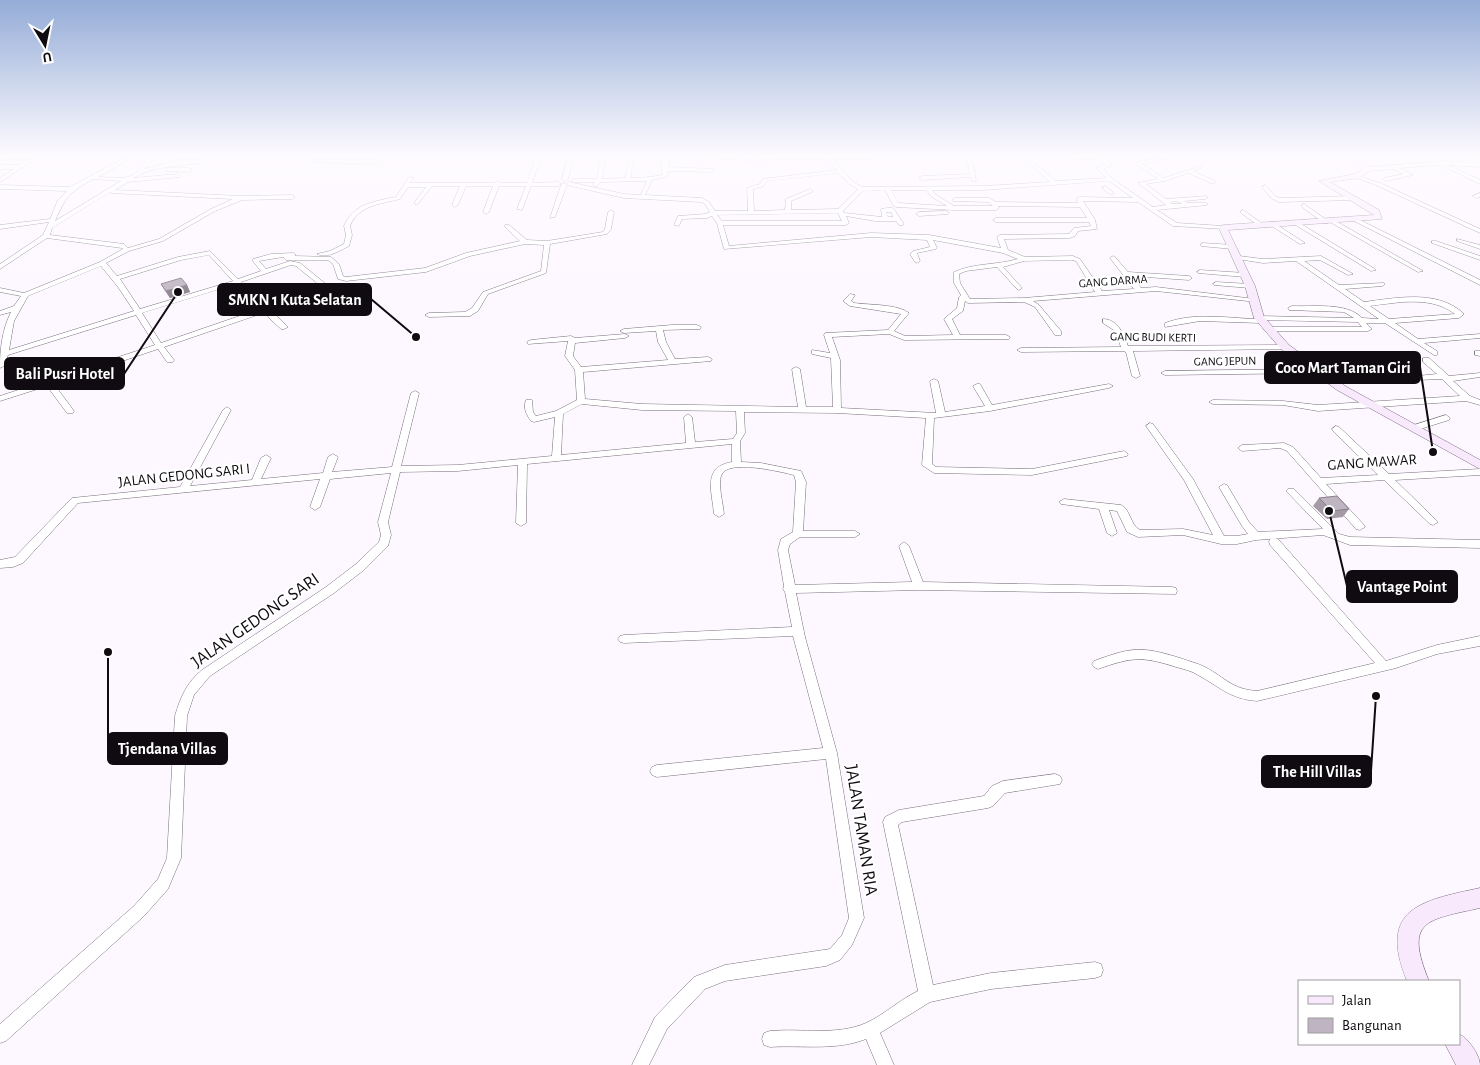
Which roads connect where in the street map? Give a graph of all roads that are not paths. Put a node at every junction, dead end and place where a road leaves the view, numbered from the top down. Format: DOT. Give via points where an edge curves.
graph roads {
  1 [pos="60,204"];
  2 [pos="88,204"];
  3 [pos="228,204"];
  4 [pos="374,204"];
  5 [pos="489,204"];
  6 [pos="522,204"];
  7 [pos="557,204"];
  8 [pos="707,204"];
  9 [pos="751,204"];
  10 [pos="788,204"];
  11 [pos="848,204"];
  12 [pos="894,204"];
  13 [pos="947,204"];
  14 [pos="995,204"];
  15 [pos="1145,204"];
  16 [pos="1168,204"];
  17 [pos="1185,204"];
  18 [pos="1205,204"];
  19 [pos="1362,204"];
  20 [pos="1420,204"];
  21 [pos="1081,205"];
  22 [pos="1171,206"];
  23 [pos="1189,206"];
  24 [pos="1304,206"];
  25 [pos="955,208"];
  26 [pos="520,209"];
  27 [pos="1152,209"];
  28 [pos="751,211"];
  29 [pos="788,211"];
  30 [pos="486,212"];
  31 [pos="612,212"];
  32 [pos="840,212"];
  33 [pos="1243,212"];
  34 [pos="712,213"];
  35 [pos="919,214"];
  36 [pos="552,217"];
  37 [pos="996,220"];
  38 [pos="1092,220"];
  39 [pos="1356,220"];
  40 [pos="899,221"];
  41 [pos="1329,222"];
  42 [pos="720,223"];
  43 [pos="1296,223"];
  44 [pos="51,224"];
  45 [pos="1272,224"];
  46 [pos="677,225"];
  47 [pos="1261,225"];
  48 [pos="507,226"];
  49 [pos="0,227"];
  50 [pos="1223,228"];
  51 [pos="1480,230"];
  52 [pos="46,236"];
  53 [pos="56,238"];
  54 [pos="929,238"];
  55 [pos="1459,240"];
  56 [pos="525,242"];
  57 [pos="1434,242"];
  58 [pos="39,243"];
  59 [pos="547,243"];
  60 [pos="1302,244"];
  61 [pos="1203,245"];
  62 [pos="1232,246"];
  63 [pos="1480,247"];
  64 [pos="126,250"];
  65 [pos="1005,251"];
  66 [pos="1113,258"];
  67 [pos="1239,258"];
  68 [pos="1480,258"];
  69 [pos="1024,259"];
  70 [pos="1298,260"];
  71 [pos="917,261"];
  72 [pos="102,263"];
  73 [pos="999,266"];
  74 [pos="0,267"];
  75 [pos="1373,270"];
  76 [pos="1420,270"];
  77 [pos="268,271"];
  78 [pos="1200,272"];
  79 [pos="1128,274"];
  80 [pos="1350,274"];
  81 [pos="1245,275"];
  82 [pos="117,278"];
  83 [pos="1189,278"];
  84 [pos="236,282"];
  85 [pos="1480,283"];
  86 [pos="1216,284"];
  87 [pos="1382,284"];
  88 [pos="1250,286"];
  89 [pos="1340,287"];
  90 [pos="42,288"];
  91 [pos="1019,288"];
  92 [pos="327,289"];
  93 [pos="0,290"];
  94 [pos="1140,290"];
  95 [pos="14,293"];
  96 [pos="1100,294"];
  97 [pos="24,295"];
  98 [pos="852,295"];
  99 [pos="965,296"];
  100 [pos="1024,300"];
  101 [pos="1255,301"];
  102 [pos="344,302"];
  103 [pos="1365,304"];
  104 [pos="16,308"];
  105 [pos="1292,308"];
  106 [pos="1,312"];
  107 [pos="136,314"];
  108 [pos="429,315"];
  109 [pos="1360,320"];
  110 [pos="1106,321"];
  111 [pos="1389,321"];
  112 [pos="1262,323"];
  113 [pos="1168,325"];
  114 [pos="284,327"];
  115 [pos="698,327"];
  116 [pos="659,328"];
  117 [pos="890,332"];
  118 [pos="1058,333"];
  119 [pos="957,336"];
  120 [pos="1480,336"];
  121 [pos="1006,337"];
  122 [pos="1418,341"];
  123 [pos="531,342"];
  124 [pos="572,342"];
  125 [pos="158,346"];
  126 [pos="1285,347"];
  127 [pos="1021,350"];
  128 [pos="1128,350"];
  129 [pos="815,352"];
  130 [pos="1434,353"];
  131 [pos="3,354"];
  132 [pos="835,356"];
  133 [pos="1394,357"];
  134 [pos="1299,358"];
  135 [pos="708,359"];
  136 [pos="170,360"];
  137 [pos="1426,360"];
  138 [pos="672,361"];
  139 [pos="0,366"];
  140 [pos="796,369"];
  141 [pos="579,370"];
  142 [pos="1316,371"];
  143 [pos="1165,373"];
  144 [pos="1480,375"];
  145 [pos="1136,376"];
  146 [pos="1420,378"];
  147 [pos="1446,378"];
  148 [pos="934,381"];
  149 [pos="48,383"];
  150 [pos="977,386"];
  151 [pos="1109,386"];
  152 [pos="415,393"];
  153 [pos="1467,398"];
  154 [pos="0,399"];
  155 [pos="581,401"];
  156 [pos="529,402"];
  157 [pos="1213,402"];
  158 [pos="1479,404"];
  159 [pos="1370,405"];
  160 [pos="990,408"];
  161 [pos="740,409"];
  162 [pos="802,409"];
  163 [pos="70,410"];
  164 [pos="226,410"];
  165 [pos="837,410"];
  166 [pos="559,413"];
  167 [pos="941,415"];
  168 [pos="930,416"];
  169 [pos="688,417"];
  170 [pos="1446,418"];
  171 [pos="1150,426"];
  172 [pos="1414,428"];
  173 [pos="1336,429"];
  174 [pos="736,441"];
  175 [pos="691,446"];
  176 [pos="1242,448"];
  177 [pos="1124,454"];
  178 [pos="332,457"];
  179 [pos="266,458"];
  180 [pos="556,458"];
  181 [pos="523,462"];
  182 [pos="737,464"];
  183 [pos="1480,465"];
  184 [pos="398,470"];
  185 [pos="1480,472"];
  186 [pos="1386,476"];
  187 [pos="324,478"];
  188 [pos="1319,481"];
  189 [pos="255,483"];
  190 [pos="1224,487"];
  191 [pos="183,490"];
  192 [pos="1291,491"];
  193 [pos="1064,502"];
  194 [pos="315,506"];
  195 [pos="1103,506"];
  196 [pos="719,514"];
  197 [pos="1433,522"];
  198 [pos="521,523"];
  199 [pos="1360,527"];
  200 [pos="1112,533"];
  201 [pos="798,534"];
  202 [pos="856,534"];
  203 [pos="1256,536"];
  204 [pos="1338,537"];
  205 [pos="1221,540"];
  206 [pos="1274,542"];
  207 [pos="1480,544"];
  208 [pos="904,546"];
  209 [pos="0,564"];
  210 [pos="919,586"];
  211 [pos="788,589"];
  212 [pos="1172,591"];
  213 [pos="798,631"];
  214 [pos="624,640"];
  215 [pos="1480,641"];
  216 [pos="1098,664"];
  217 [pos="1384,666"];
  218 [pos="831,753"];
  219 [pos="657,771"];
  220 [pos="1055,780"];
  221 [pos="1480,898"];
  222 [pos="1095,970"];
  223 [pos="1418,980"];
  224 [pos="928,995"];
  225 [pos="870,1030"];
  226 [pos="0,1035"];
  227 [pos="770,1038"];
  228 [pos="1457,1045"];
  229 [pos="640,1065"];
  230 [pos="886,1065"];
  231 [pos="1470,1065"];
  1 -- 44 [label="street"];
  2 -- 44 [label="street"];
  3 -- 64 [label="street" via="161,240"];
  4 -- 77 [label="street" via="354,214 347,226 347,245 331,253 271,256 255,260"];
  5 -- 30 [label="street"];
  6 -- 26 [label="street"];
  7 -- 36 [label="street"];
  8 -- 34 [label="street"];
  9 -- 28 [label="street"];
  10 -- 29 [label="street"];
  11 -- 32 [label="street"];
  12 -- 25 [label="street"];
  13 -- 25 [label="street"];
  14 -- 21 [label="street"];
  14 -- 25 [label="street" via="996,208"];
  15 -- 27 [label="street"];
  16 -- 22 [label="street"];
  17 -- 23 [label="street"];
  18 -- 23 [label="street"];
  19 -- 39 [label="street" via="1380,216"];
  20 -- 51 [label="street"];
  21 -- 38 [label="street"];
  22 -- 23 [label="street"];
  22 -- 27 [label="street"];
  24 -- 41 [label="street"];
  25 -- 35 [label="street" via="957,211 954,213"];
  27 -- 50 [label="street" via="1175,225"];
  28 -- 29 [label="street"];
  28 -- 34 [label="street"];
  29 -- 32 [label="street"];
  31 -- 59 [label="street" via="605,233"];
  32 -- 40 [label="street"];
  32 -- 42 [label="street" via="847,222"];
  33 -- 47 [label="street"];
  34 -- 42 [label="street"];
  34 -- 46 [label="street" via="680,217"];
  37 -- 38 [label="street"];
  38 -- 65 [label="street" via="1095,228 1076,229 1073,235 1000,237"];
  39 -- 41 [label="street"];
  39 -- 85 [label="street"];
  41 -- 43 [label="street"];
  41 -- 76 [label="street"];
  42 -- 54 [label="street" via="726,248 871,235"];
  43 -- 45 [label="street"];
  43 -- 75 [label="street"];
  44 -- 49 [label="street"];
  44 -- 52 [label="street"];
  45 -- 47 [label="street"];
  45 -- 60 [label="street"];
  47 -- 50 [label="street"];
  48 -- 56 [label="street"];
  50 -- 62 [label="street"];
  52 -- 53 [label="street"];
  52 -- 58 [label="street"];
  53 -- 58 [label="street"];
  53 -- 64 [label="street" via="124,246"];
  54 -- 65 [label="street"];
  54 -- 71 [label="street" via="934,248 915,252"];
  55 -- 63 [label="street"];
  56 -- 59 [label="street"];
  56 -- 77 [label="street" via="468,254 426,270 402,272 382,280 338,276 334,260 282,259"];
  57 -- 68 [label="street"];
  58 -- 74 [label="street"];
  59 -- 108 [label="street" via="544,272 485,293 468,314"];
  61 -- 62 [label="street"];
  62 -- 67 [label="street"];
  64 -- 72 [label="street"];
  65 -- 69 [label="street"];
  66 -- 79 [label="street"];
  67 -- 70 [label="street"];
  67 -- 81 [label="street"];
  69 -- 73 [label="street"];
  69 -- 96 [label="street" via="1076,259"];
  70 -- 80 [label="street" via="1323,259"];
  70 -- 89 [label="street"];
  72 -- 82 [label="street"];
  72 -- 90 [label="street"];
  73 -- 91 [label="street"];
  73 -- 99 [label="street" via="956,272 957,283"];
  77 -- 84 [label="street"];
  77 -- 92 [label="street" via="290,263 298,264"];
  78 -- 81 [label="street"];
  79 -- 83 [label="street"];
  79 -- 94 [label="street"];
  81 -- 88 [label="street"];
  82 -- 84 [label="street" via="205,252 210,253"];
  82 -- 107 [label="street"];
  84 -- 107 [label="street"];
  84 -- 125 [label="street" via="260,306 257,312"];
  86 -- 88 [label="street"];
  87 -- 89 [label="street"];
  88 -- 101 [label="street"];
  89 -- 103 [label="street"];
  90 -- 95 [label="street"];
  90 -- 97 [label="street"];
  92 -- 102 [label="street"];
  92 -- 114 [label="street" via="273,314 272,317"];
  93 -- 95 [label="street"];
  94 -- 96 [label="street, GANG DARMA"];
  94 -- 101 [label="street, GANG DARMA"];
  95 -- 97 [label="street"];
  96 -- 100 [label="street, GANG DARMA"];
  97 -- 104 [label="street"];
  98 -- 117 [label="street" via="847,301 852,305 904,311"];
  99 -- 100 [label="street, GANG DARMA" via="972,302"];
  99 -- 119 [label="street" via="960,308 948,319"];
  100 -- 118 [label="street" via="1037,306"];
  101 -- 112 [label="street"];
  103 -- 111 [label="street"];
  103 -- 111 [label="street" via="1427,300 1460,314"];
  104 -- 106 [label="street"];
  104 -- 131 [label="street"];
  105 -- 109 [label="street" via="1345,310"];
  107 -- 125 [label="street"];
  107 -- 131 [label="street"];
  109 -- 111 [label="street"];
  109 -- 112 [label="street"];
  109 -- 112 [label="street" via="1367,330"];
  110 -- 128 [label="street" via="1118,330"];
  111 -- 122 [label="street"];
  112 -- 113 [label="street" via="1192,318"];
  112 -- 126 [label="street"];
  115 -- 116 [label="street"];
  116 -- 124 [label="street"];
  116 -- 138 [label="street" via="660,342 669,351"];
  117 -- 119 [label="street" via="904,338"];
  117 -- 132 [label="street" via="828,335"];
  119 -- 121 [label="street"];
  120 -- 122 [label="street"];
  122 -- 130 [label="street"];
  123 -- 124 [label="street" via="556,338 571,338"];
  124 -- 141 [label="street" via="569,356"];
  125 -- 136 [label="street"];
  125 -- 149 [label="street"];
  126 -- 128 [label="street, GANG BUDI KERTI"];
  126 -- 134 [label="street"];
  127 -- 128 [label="street, GANG BUDI KERTI"];
  128 -- 145 [label="street"];
  129 -- 132 [label="street"];
  131 -- 139 [label="street"];
  132 -- 165 [label="street"];
  133 -- 134 [label="street"];
  134 -- 142 [label="street"];
  135 -- 138 [label="street"];
  137 -- 147 [label="street"];
  138 -- 141 [label="street"];
  140 -- 162 [label="street"];
  141 -- 155 [label="street"];
  142 -- 143 [label="street, GANG JEPUN"];
  142 -- 159 [label="street"];
  144 -- 147 [label="street"];
  146 -- 147 [label="street"];
  147 -- 153 [label="street"];
  148 -- 167 [label="street"];
  149 -- 154 [label="street"];
  149 -- 163 [label="street"];
  150 -- 160 [label="street"];
  151 -- 160 [label="street"];
  152 -- 184 [label="street, JALAN GEDONG SARI"];
  153 -- 158 [label="street"];
  153 -- 159 [label="street"];
  155 -- 161 [label="street" via="621,406"];
  155 -- 166 [label="street"];
  156 -- 166 [label="street" via="529,412 534,419"];
  157 -- 159 [label="street" via="1283,402 1308,408"];
  159 -- 172 [label="street"];
  160 -- 167 [label="street"];
  161 -- 162 [label="street"];
  161 -- 174 [label="street" via="741,433"];
  162 -- 165 [label="street"];
  164 -- 191 [label="street"];
  165 -- 168 [label="street"];
  166 -- 180 [label="street"];
  167 -- 168 [label="street"];
  168 -- 177 [label="street" via="927,465 934,470 1032,472"];
  169 -- 175 [label="street"];
  170 -- 172 [label="street"];
  171 -- 205 [label="street" via="1188,479"];
  172 -- 183 [label="street"];
  173 -- 186 [label="street"];
  174 -- 175 [label="street, JALAN GEDONG SARI I"];
  174 -- 182 [label="street"];
  175 -- 180 [label="street, JALAN GEDONG SARI I"];
  176 -- 188 [label="street" via="1286,446"];
  178 -- 187 [label="street"];
  179 -- 189 [label="street"];
  180 -- 181 [label="street, JALAN GEDONG SARI I"];
  181 -- 184 [label="street, JALAN GEDONG SARI I"];
  181 -- 198 [label="street"];
  182 -- 196 [label="street" via="725,465 715,472"];
  182 -- 201 [label="street" via="798,473"];
  184 -- 187 [label="street, JALAN GEDONG SARI I"];
  184 -- 226 [label="street, JALAN GEDONG SARI" via="383,522 384,543 378,550 330,590 206,673 192,687 181,716 174,858 163,884 139,911"];
  185 -- 186 [label="street, GANG MAWAR"];
  186 -- 188 [label="street, GANG MAWAR"];
  186 -- 197 [label="street"];
  187 -- 189 [label="street, JALAN GEDONG SARI I"];
  187 -- 194 [label="street"];
  188 -- 199 [label="street, GANG MAWAR"];
  189 -- 191 [label="street, JALAN GEDONG SARI I"];
  190 -- 203 [label="street" via="1245,524"];
  191 -- 209 [label="street, JALAN GEDONG SARI I" via="74,500 19,560"];
  192 -- 204 [label="street"];
  193 -- 195 [label="street"];
  195 -- 200 [label="street"];
  195 -- 205 [label="street" via="1121,508 1134,533 1183,532"];
  201 -- 202 [label="street"];
  201 -- 211 [label="street, JALAN TAMAN RIA" via="783,546"];
  203 -- 204 [label="street" via="1323,532"];
  203 -- 205 [label="street"];
  204 -- 207 [label="street" via="1350,541"];
  206 -- 217 [label="street"];
  208 -- 210 [label="street"];
  210 -- 211 [label="street"];
  210 -- 212 [label="street"];
  211 -- 213 [label="street, JALAN TAMAN RIA"];
  213 -- 214 [label="street"];
  213 -- 218 [label="street, JALAN TAMAN RIA"];
  215 -- 217 [label="street"];
  216 -- 217 [label="street" via="1126,654 1146,652 1200,670 1229,691 1244,696 1257,696"];
  218 -- 219 [label="street"];
  218 -- 229 [label="street, JALAN TAMAN RIA" via="857,918 841,949 826,958 725,973 700,983 661,1023"];
  220 -- 224 [label="street" via="1003,787 988,802 899,816 890,822"];
  221 -- 223 [label="street" via="1431,909 1413,922 1406,947"];
  222 -- 224 [label="street" via="980,982"];
  224 -- 225 [label="street"];
  225 -- 227 [label="street" via="833,1039"];
  225 -- 230 [label="street"];
  228 -- 231 [label="street"];
}
